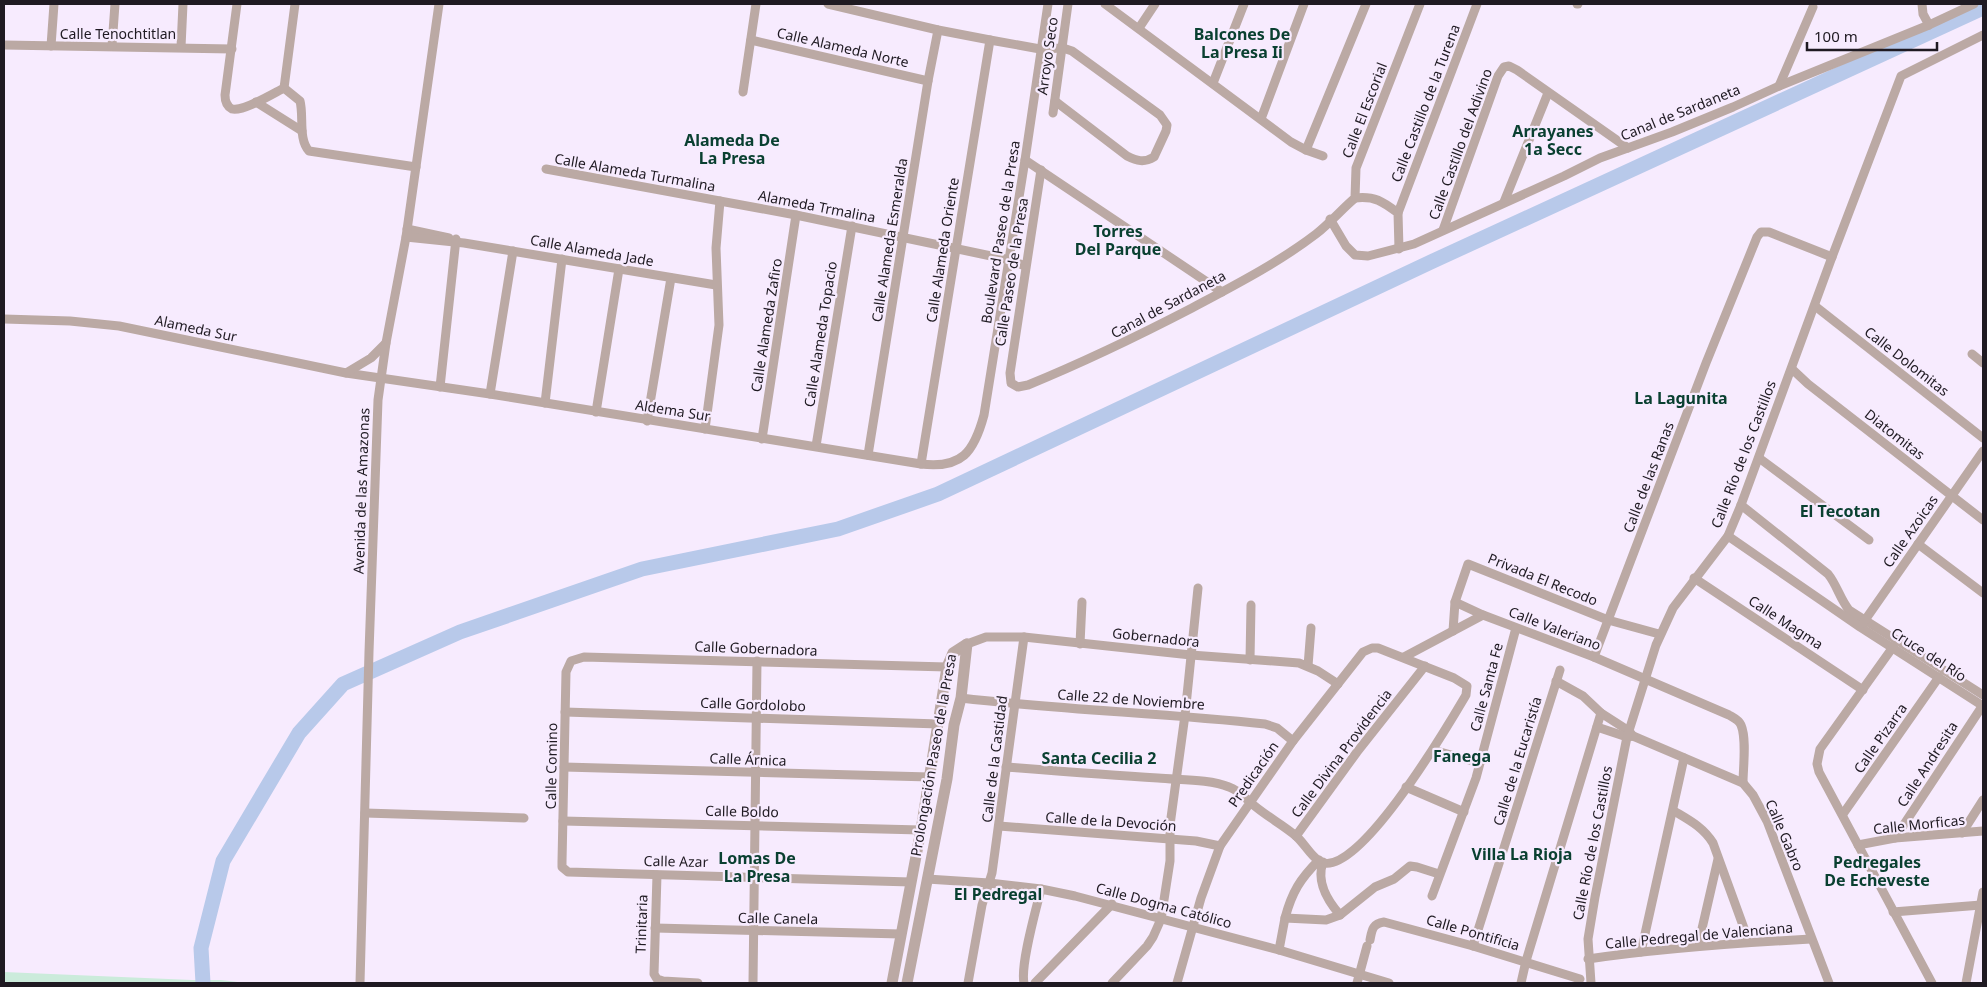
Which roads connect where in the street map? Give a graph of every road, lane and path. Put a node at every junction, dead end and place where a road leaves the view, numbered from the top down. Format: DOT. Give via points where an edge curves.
graph roads {
  1 [pos="54,4"];
  2 [pos="115,4"];
  3 [pos="183,4"];
  4 [pos="237,4"];
  5 [pos="295,4"];
  6 [pos="439,4"];
  7 [pos="756,4"];
  8 [pos="828,4"];
  9 [pos="1048,4"];
  10 [pos="1068,4"];
  11 [pos="1105,4"];
  12 [pos="1155,4"];
  13 [pos="1304,4"];
  14 [pos="1366,4"];
  15 [pos="1420,4"];
  16 [pos="1477,4"];
  17 [pos="1922,4"];
  18 [pos="1974,4"];
  19 [pos="1241,5"];
  20 [pos="1813,7"];
  21 [pos="1929,25"];
  22 [pos="1139,28"];
  23 [pos="938,30"];
  24 [pos="1983,35"];
  25 [pos="751,40"];
  26 [pos="990,40"];
  27 [pos="4,45"];
  28 [pos="51,46"];
  29 [pos="112,46"];
  30 [pos="181,47"];
  31 [pos="1063,48"];
  32 [pos="232,49"];
  33 [pos="1040,49"];
  34 [pos="928,81"];
  35 [pos="1213,83"];
  36 [pos="1779,86"];
  37 [pos="284,88"];
  38 [pos="743,92"];
  39 [pos="1548,93"];
  40 [pos="1055,101"];
  41 [pos="256,102"];
  42 [pos="1053,112"];
  43 [pos="1261,119"];
  44 [pos="302,130"];
  45 [pos="1628,148"];
  46 [pos="1306,150"];
  47 [pos="1323,156"];
  48 [pos="1025,160"];
  49 [pos="416,167"];
  50 [pos="546,170"];
  51 [pos="1041,170"];
  52 [pos="1355,198"];
  53 [pos="720,201"];
  54 [pos="1504,202"];
  55 [pos="1398,213"];
  56 [pos="796,215"];
  57 [pos="1330,220"];
  58 [pos="852,226"];
  59 [pos="1443,230"];
  60 [pos="406,233"];
  61 [pos="904,238"];
  62 [pos="458,242"];
  63 [pos="956,249"];
  64 [pos="1399,249"];
  65 [pos="513,251"];
  66 [pos="1832,257"];
  67 [pos="562,258"];
  68 [pos="1010,260"];
  69 [pos="1025,266"];
  70 [pos="618,269"];
  71 [pos="671,278"];
  72 [pos="716,285"];
  73 [pos="1222,292"];
  74 [pos="1815,306"];
  75 [pos="4,319"];
  76 [pos="386,343"];
  77 [pos="1972,354"];
  78 [pos="1983,363"];
  79 [pos="1792,369"];
  80 [pos="346,373"];
  81 [pos="380,377"];
  82 [pos="1009,379"];
  83 [pos="440,387"];
  84 [pos="490,394"];
  85 [pos="545,403"];
  86 [pos="596,412"];
  87 [pos="647,421"];
  88 [pos="705,429"];
  89 [pos="1983,438"];
  90 [pos="762,439"];
  91 [pos="816,446"];
  92 [pos="1983,451"];
  93 [pos="868,455"];
  94 [pos="960,458"];
  95 [pos="1759,458"];
  96 [pos="921,464"];
  97 [pos="1951,496"];
  98 [pos="1741,505"];
  99 [pos="1983,520"];
  100 [pos="1728,536"];
  101 [pos="1869,540"];
  102 [pos="1918,544"];
  103 [pos="1694,578"];
  104 [pos="1198,588"];
  105 [pos="1983,594"];
  106 [pos="1082,602"];
  107 [pos="1455,602"];
  108 [pos="1251,605"];
  109 [pos="1483,616"];
  110 [pos="1608,620"];
  111 [pos="1863,623"];
  112 [pos="1311,628"];
  113 [pos="1516,628"];
  114 [pos="1453,631"];
  115 [pos="1660,634"];
  116 [pos="1024,637"];
  117 [pos="967,644"];
  118 [pos="1080,644"];
  119 [pos="1893,647"];
  120 [pos="1191,655"];
  121 [pos="1404,657"];
  122 [pos="1594,657"];
  123 [pos="1250,660"];
  124 [pos="757,661"];
  125 [pos="568,666"];
  126 [pos="1308,666"];
  127 [pos="1425,666"];
  128 [pos="947,667"];
  129 [pos="1560,670"];
  130 [pos="1939,677"];
  131 [pos="1645,679"];
  132 [pos="1556,682"];
  133 [pos="1338,684"];
  134 [pos="1863,690"];
  135 [pos="961,698"];
  136 [pos="1983,702"];
  137 [pos="1014,704"];
  138 [pos="565,712"];
  139 [pos="1601,713"];
  140 [pos="1185,715"];
  141 [pos="756,717"];
  142 [pos="939,724"];
  143 [pos="1597,727"];
  144 [pos="1630,735"];
  145 [pos="1294,741"];
  146 [pos="1433,750"];
  147 [pos="1684,758"];
  148 [pos="1480,763"];
  149 [pos="564,767"];
  150 [pos="1006,767"];
  151 [pos="756,773"];
  152 [pos="930,777"];
  153 [pos="1177,780"];
  154 [pos="1743,783"];
  155 [pos="1406,787"];
  156 [pos="1983,800"];
  157 [pos="1250,802"];
  158 [pos="1674,811"];
  159 [pos="1464,812"];
  160 [pos="365,813"];
  161 [pos="1843,814"];
  162 [pos="524,818"];
  163 [pos="563,821"];
  164 [pos="756,824"];
  165 [pos="999,826"];
  166 [pos="921,830"];
  167 [pos="1983,831"];
  168 [pos="1962,832"];
  169 [pos="1296,836"];
  170 [pos="1895,838"];
  171 [pos="1170,840"];
  172 [pos="1858,845"];
  173 [pos="1220,846"];
  174 [pos="1718,859"];
  175 [pos="1321,861"];
  176 [pos="562,866"];
  177 [pos="1438,874"];
  178 [pos="656,875"];
  179 [pos="754,877"];
  180 [pos="927,879"];
  181 [pos="911,882"];
  182 [pos="989,883"];
  183 [pos="1041,889"];
  184 [pos="1983,892"];
  185 [pos="1432,896"];
  186 [pos="1112,904"];
  187 [pos="1981,905"];
  188 [pos="1893,912"];
  189 [pos="1340,915"];
  190 [pos="1285,918"];
  191 [pos="1161,919"];
  192 [pos="1193,926"];
  193 [pos="655,928"];
  194 [pos="753,932"];
  195 [pos="901,934"];
  196 [pos="1811,939"];
  197 [pos="1749,942"];
  198 [pos="1473,946"];
  199 [pos="1698,946"];
  200 [pos="1279,950"];
  201 [pos="1641,952"];
  202 [pos="1588,959"];
  203 [pos="1526,961"];
  204 [pos="1359,979"];
  205 [pos="1580,979"];
  206 [pos="360,983"];
  207 [pos="698,983"];
  208 [pos="753,983"];
  209 [pos="892,983"];
  210 [pos="906,983"];
  211 [pos="968,983"];
  212 [pos="1024,983"];
  213 [pos="1035,983"];
  214 [pos="1112,983"];
  215 [pos="1177,983"];
  216 [pos="1389,983"];
  217 [pos="1521,983"];
  218 [pos="1591,983"];
  219 [pos="1829,983"];
  220 [pos="1932,983"];
  221 [pos="1966,983"];
  1 -- 28 [label="street"];
  2 -- 29 [label="street"];
  3 -- 30 [label="street"];
  4 -- 32 [label="street"];
  5 -- 37 [label="street"];
  6 -- 49 [label="street, Avenida de las Amazonas"];
  7 -- 25 [label="street"];
  8 -- 23 [label="street"];
  9 -- 33 [label="street, Boulevard Paseo de la Presa"];
  10 -- 31 [label="street, Arroyo Seco"];
  11 -- 22 [label="street"];
  12 -- 22 [label="street"];
  13 -- 43 [label="street"];
  14 -- 46 [label="street"];
  15 -- 52 [label="street, Calle El Escorial" via="1356,168"];
  16 -- 55 [label="street, Calle Castillo de la Turena"];
  17 -- 21 [label="street"];
  18 -- 21 [label="street, Canal de Sardaneta"];
  19 -- 35 [label="street"];
  20 -- 36 [label="street"];
  21 -- 36 [label="street, Canal de Sardaneta"];
  22 -- 35 [label="street"];
  23 -- 26 [label="street"];
  23 -- 34 [label="street, Calle Alameda Esmeralda"];
  24 -- 66 [label="street, Calle Río de los Castillos" via="1901,76"];
  25 -- 34 [label="street, Calle Alameda Norte"];
  25 -- 38 [label="street"];
  26 -- 33 [label="street"];
  26 -- 63 [label="street, Calle Alameda Oriente"];
  27 -- 28 [label="street, Calle Tenochtitlan"];
  28 -- 29 [label="street, Calle Tenochtitlan"];
  29 -- 30 [label="street, Calle Tenochtitlan"];
  30 -- 32 [label="street, Calle Tenochtitlan"];
  31 -- 33 [label="street"];
  31 -- 40 [label="street, Arroyo Seco"];
  31 -- 40 [label="street" via="1083,57 1160,115 1166,130 1154,158 1134,160"];
  32 -- 41 [label="street" via="226,103 232,109 238,109"];
  33 -- 48 [label="street, Boulevard Paseo de la Presa"];
  34 -- 61 [label="street, Calle Alameda Esmeralda"];
  35 -- 43 [label="street"];
  36 -- 45 [label="street, Canal de Sardaneta" via="1681,129"];
  37 -- 41 [label="street"];
  37 -- 44 [label="street" via="300,101"];
  39 -- 45 [label="street, Calle Castillo del Adivino"];
  39 -- 54 [label="street"];
  39 -- 59 [label="street, Calle Castillo del Adivino" via="1509,66 1501,70"];
  40 -- 42 [label="street, Arroyo Seco"];
  41 -- 44 [label="street"];
  43 -- 46 [label="street"];
  44 -- 49 [label="street" via="309,151"];
  45 -- 54 [label="street, Canal de Sardaneta"];
  46 -- 47 [label="street"];
  48 -- 51 [label="street"];
  48 -- 68 [label="street, Boulevard Paseo de la Presa"];
  49 -- 60 [label="street, Avenida de las Amazonas"];
  50 -- 53 [label="street, Calle Alameda Turmalina"];
  51 -- 69 [label="street, Calle Paseo de la Presa"];
  51 -- 73 [label="street"];
  52 -- 55 [label="street" via="1369,197 1382,201"];
  52 -- 57 [label="street"];
  53 -- 56 [label="street, Alameda Trmalina"];
  53 -- 72 [label="street"];
  54 -- 59 [label="street, Canal de Sardaneta"];
  55 -- 64 [label="street"];
  56 -- 58 [label="street, Alameda Trmalina"];
  56 -- 90 [label="street, Calle Alameda Zafiro"];
  57 -- 64 [label="street, Canal de Sardaneta" via="1355,255 1363,257"];
  57 -- 73 [label="street, Canal de Sardaneta" via="1272,264"];
  58 -- 61 [label="street, Alameda Trmalina"];
  58 -- 91 [label="street, Calle Alameda Topacio"];
  59 -- 64 [label="street, Canal de Sardaneta"];
  60 -- 62 [label="street, Calle Alameda Jade"];
  60 -- 76 [label="street, Avenida de las Amazonas"];
  61 -- 63 [label="street, Alameda Trmalina"];
  61 -- 93 [label="street, Calle Alameda Esmeralda"];
  62 -- 65 [label="street, Calle Alameda Jade"];
  62 -- 83 [label="street"];
  63 -- 68 [label="street, Alameda Trmalina"];
  63 -- 96 [label="street, Calle Alameda Oriente"];
  65 -- 67 [label="street, Calle Alameda Jade"];
  65 -- 84 [label="street"];
  66 -- 74 [label="street, Calle Río de los Castillos"];
  66 -- 110 [label="street, Calle de las Ranas" via="1769,232 1761,232 1757,237"];
  67 -- 70 [label="street, Calle Alameda Jade"];
  67 -- 85 [label="street"];
  68 -- 69 [label="street, Alameda Trmalina"];
  68 -- 94 [label="street, Boulevard Paseo de la Presa" via="984,415 974,445"];
  69 -- 82 [label="street, Calle Paseo de la Presa"];
  70 -- 71 [label="street, Calle Alameda Jade"];
  70 -- 86 [label="street"];
  71 -- 72 [label="street, Calle Alameda Jade"];
  71 -- 87 [label="street"];
  72 -- 88 [label="street" via="719,325"];
  73 -- 82 [label="street, Canal de Sardaneta" via="1139,336 1023,387 1014,386"];
  74 -- 79 [label="street, Calle Río de los Castillos"];
  74 -- 89 [label="street, Calle Dolomitas"];
  75 -- 80 [label="street, Alameda Sur" via="119,326"];
  76 -- 80 [label="street" via="371,358"];
  76 -- 81 [label="street, Avenida de las Amazonas"];
  77 -- 78 [label="street"];
  79 -- 95 [label="street, Calle Río de los Castillos"];
  79 -- 97 [label="street, Diatomitas"];
  80 -- 81 [label="street, Alameda Sur"];
  81 -- 83 [label="street, Aldema Sur"];
  81 -- 160 [label="street, Avenida de las Amazonas"];
  83 -- 84 [label="street, Aldema Sur"];
  84 -- 85 [label="street, Aldema Sur"];
  85 -- 86 [label="street, Aldema Sur"];
  86 -- 87 [label="street, Aldema Sur"];
  87 -- 88 [label="street, Aldema Sur"];
  88 -- 90 [label="street, Aldema Sur"];
  90 -- 91 [label="street, Aldema Sur"];
  91 -- 93 [label="street, Aldema Sur"];
  92 -- 97 [label="street, Calle Azoicas"];
  93 -- 96 [label="street, Aldema Sur"];
  94 -- 96 [label="street, Aldema Sur" via="941,466"];
  95 -- 98 [label="street, Calle Río de los Castillos"];
  95 -- 101 [label="street"];
  97 -- 99 [label="street, Diatomitas"];
  97 -- 102 [label="street, Calle Azoicas"];
  98 -- 100 [label="street, Calle Río de los Castillos"];
  98 -- 111 [label="street" via="1828,574 1843,603"];
  100 -- 103 [label="street, Calle Río de los Castillos"];
  100 -- 111 [label="street"];
  102 -- 105 [label="street"];
  102 -- 111 [label="street, Calle Azoicas"];
  103 -- 115 [label="street, Calle Río de los Castillos"];
  103 -- 134 [label="street, Calle Magma"];
  104 -- 120 [label="street"];
  106 -- 118 [label="street"];
  107 -- 109 [label="street, Calle Valeriano"];
  107 -- 110 [label="street, Privada El Recodo" via="1468,564"];
  107 -- 114 [label="street"];
  108 -- 123 [label="street"];
  109 -- 113 [label="street, Calle Valeriano"];
  109 -- 114 [label="street"];
  110 -- 115 [label="street, Privada El Recodo"];
  110 -- 122 [label="street, Calle de las Ranas"];
  111 -- 119 [label="street, Cruce del Río"];
  111 -- 136 [label="street, Cruce del Río"];
  112 -- 126 [label="street"];
  113 -- 122 [label="street, Calle Valeriano"];
  113 -- 148 [label="street, Calle Santa Fe"];
  114 -- 121 [label="street"];
  115 -- 131 [label="street, Calle Río de los Castillos"];
  116 -- 117 [label="street, Gobernadora" via="986,637"];
  116 -- 118 [label="street, Gobernadora"];
  116 -- 137 [label="street, Calle de la Castidad"];
  117 -- 128 [label="street, Prolongación Paseo de la Presa" via="953,653"];
  117 -- 135 [label="street, Prolongación Paseo de la Presa"];
  118 -- 120 [label="street, Gobernadora"];
  119 -- 130 [label="street, Cruce del Río"];
  119 -- 134 [label="street"];
  120 -- 123 [label="street, Gobernadora"];
  120 -- 140 [label="street"];
  121 -- 127 [label="street"];
  121 -- 133 [label="street, Predicación" via="1378,648 1367,649"];
  122 -- 131 [label="street, Calle Valeriano"];
  123 -- 126 [label="street, Gobernadora"];
  124 -- 125 [label="street, Calle Gobernadora" via="584,657 571,661"];
  124 -- 128 [label="street, Calle Gobernadora"];
  124 -- 141 [label="street"];
  125 -- 138 [label="street, Calle Comino"];
  126 -- 133 [label="street, Gobernadora"];
  127 -- 146 [label="street" via="1466,684 1468,688"];
  127 -- 169 [label="street, Calle Divina Providencia"];
  128 -- 142 [label="street, Prolongación Paseo de la Presa"];
  129 -- 132 [label="street, Calle de la Eucaristía"];
  130 -- 136 [label="street, Cruce del Río"];
  130 -- 161 [label="street, Calle Pizarra"];
  131 -- 144 [label="street, Calle Río de los Castillos"];
  131 -- 154 [label="street, Calle Valeriano" via="1738,721 1743,736"];
  132 -- 139 [label="street" via="1584,696"];
  132 -- 198 [label="street, Calle de la Eucaristía"];
  133 -- 145 [label="street, Predicación"];
  134 -- 161 [label="street" via="1818,756 1819,772"];
  135 -- 137 [label="street, Calle 22 de Noviembre"];
  135 -- 180 [label="street, Prolongación Paseo de la Presa"];
  136 -- 170 [label="street, Calle Andresita"];
  137 -- 140 [label="street, Calle 22 de Noviembre"];
  137 -- 150 [label="street, Calle de la Castidad"];
  138 -- 141 [label="street, Calle Gordolobo"];
  138 -- 149 [label="street, Calle Comino"];
  139 -- 143 [label="street"];
  139 -- 144 [label="street"];
  140 -- 145 [label="street, Calle 22 de Noviembre" via="1265,724 1277,728"];
  140 -- 153 [label="street"];
  141 -- 142 [label="street, Calle Gordolobo"];
  141 -- 151 [label="street"];
  142 -- 152 [label="street, Prolongación Paseo de la Presa"];
  143 -- 144 [label="street"];
  143 -- 203 [label="street"];
  144 -- 147 [label="street"];
  144 -- 202 [label="street, Calle Río de los Castillos" via="1591,920"];
  145 -- 157 [label="street, Predicación"];
  146 -- 148 [label="street"];
  146 -- 155 [label="street"];
  147 -- 154 [label="street"];
  147 -- 158 [label="street"];
  148 -- 159 [label="street, Calle Santa Fe"];
  149 -- 151 [label="street, Calle Árnica"];
  149 -- 163 [label="street, Calle Comino"];
  150 -- 153 [label="street, Calle Divina Providencia"];
  150 -- 165 [label="street, Calle de la Castidad"];
  151 -- 152 [label="street, Calle Árnica"];
  151 -- 164 [label="street"];
  152 -- 166 [label="street, Prolongación Paseo de la Presa"];
  153 -- 157 [label="street, Calle Divina Providencia" via="1228,786"];
  153 -- 171 [label="street"];
  154 -- 196 [label="street, Calle Gabro" via="1767,821"];
  155 -- 159 [label="street"];
  155 -- 175 [label="street" via="1362,844 1335,863"];
  156 -- 168 [label="street"];
  157 -- 169 [label="street, Calle Divina Providencia"];
  157 -- 173 [label="street, Predicación"];
  158 -- 174 [label="street" via="1707,832"];
  158 -- 201 [label="street"];
  159 -- 177 [label="street"];
  160 -- 162 [label="street"];
  160 -- 206 [label="street, Avenida de las Amazonas"];
  161 -- 172 [label="street"];
  163 -- 164 [label="street, Calle Boldo"];
  163 -- 176 [label="street, Calle Comino"];
  164 -- 166 [label="street, Calle Boldo"];
  164 -- 179 [label="street"];
  165 -- 171 [label="street, Calle de la Devoción"];
  165 -- 182 [label="street, Calle de la Castidad"];
  166 -- 181 [label="street, Prolongación Paseo de la Presa"];
  167 -- 168 [label="street, Calle Morficas"];
  168 -- 170 [label="street, Calle Morficas"];
  169 -- 175 [label="street"];
  170 -- 172 [label="street, Calle Morficas"];
  171 -- 173 [label="street, Calle de la Devoción"];
  171 -- 191 [label="street"];
  172 -- 188 [label="street"];
  173 -- 192 [label="street, Predicación"];
  174 -- 197 [label="street"];
  174 -- 199 [label="street"];
  175 -- 189 [label="street" via="1321,880 1328,899"];
  175 -- 190 [label="street" via="1306,873 1290,897"];
  176 -- 178 [label="street, Calle Azar" via="568,872 578,874"];
  177 -- 185 [label="street"];
  177 -- 189 [label="street" via="1407,867"];
  178 -- 179 [label="street, Calle Azar"];
  178 -- 193 [label="street, Trinitaria"];
  179 -- 181 [label="street, Calle Azar"];
  179 -- 194 [label="street"];
  180 -- 182 [label="street, Calle Dogma Católico"];
  180 -- 210 [label="street, Prolongación Paseo de la Presa"];
  181 -- 195 [label="street, Prolongación Paseo de la Presa"];
  182 -- 183 [label="street, Calle Dogma Católico"];
  182 -- 211 [label="street, Calle de la Castidad"];
  183 -- 186 [label="street, Calle Dogma Católico"];
  183 -- 212 [label="street" via="1024,963"];
  184 -- 187 [label="street"];
  186 -- 191 [label="street, Calle Dogma Católico"];
  186 -- 213 [label="street"];
  187 -- 188 [label="street"];
  187 -- 221 [label="street"];
  188 -- 220 [label="street"];
  189 -- 190 [label="street" via="1326,920"];
  190 -- 200 [label="street"];
  191 -- 192 [label="street, Calle Dogma Católico"];
  191 -- 214 [label="street" via="1153,937"];
  192 -- 200 [label="street, Calle Dogma Católico"];
  192 -- 215 [label="street, Predicación"];
  193 -- 194 [label="street, Calle Canela"];
  193 -- 207 [label="street, Trinitaria" via="654,974 663,981"];
  194 -- 195 [label="street, Calle Canela"];
  194 -- 208 [label="street"];
  195 -- 209 [label="street, Prolongación Paseo de la Presa"];
  196 -- 197 [label="street, Calle Pedregal de Valenciana"];
  196 -- 219 [label="street, Calle Gabro"];
  197 -- 199 [label="street, Calle Pedregal de Valenciana"];
  198 -- 203 [label="street, Calle Pontificia"];
  198 -- 204 [label="street, Calle Pontificia" via="1384,922 1377,923"];
  199 -- 201 [label="street, Calle Pedregal de Valenciana"];
  200 -- 204 [label="street, Calle Dogma Católico"];
  201 -- 202 [label="street, Calle Pedregal de Valenciana"];
  202 -- 218 [label="street, Calle Río de los Castillos"];
  203 -- 205 [label="street, Calle Pontificia"];
  203 -- 217 [label="street"];
  204 -- 216 [label="street, Calle Dogma Católico"];
}
